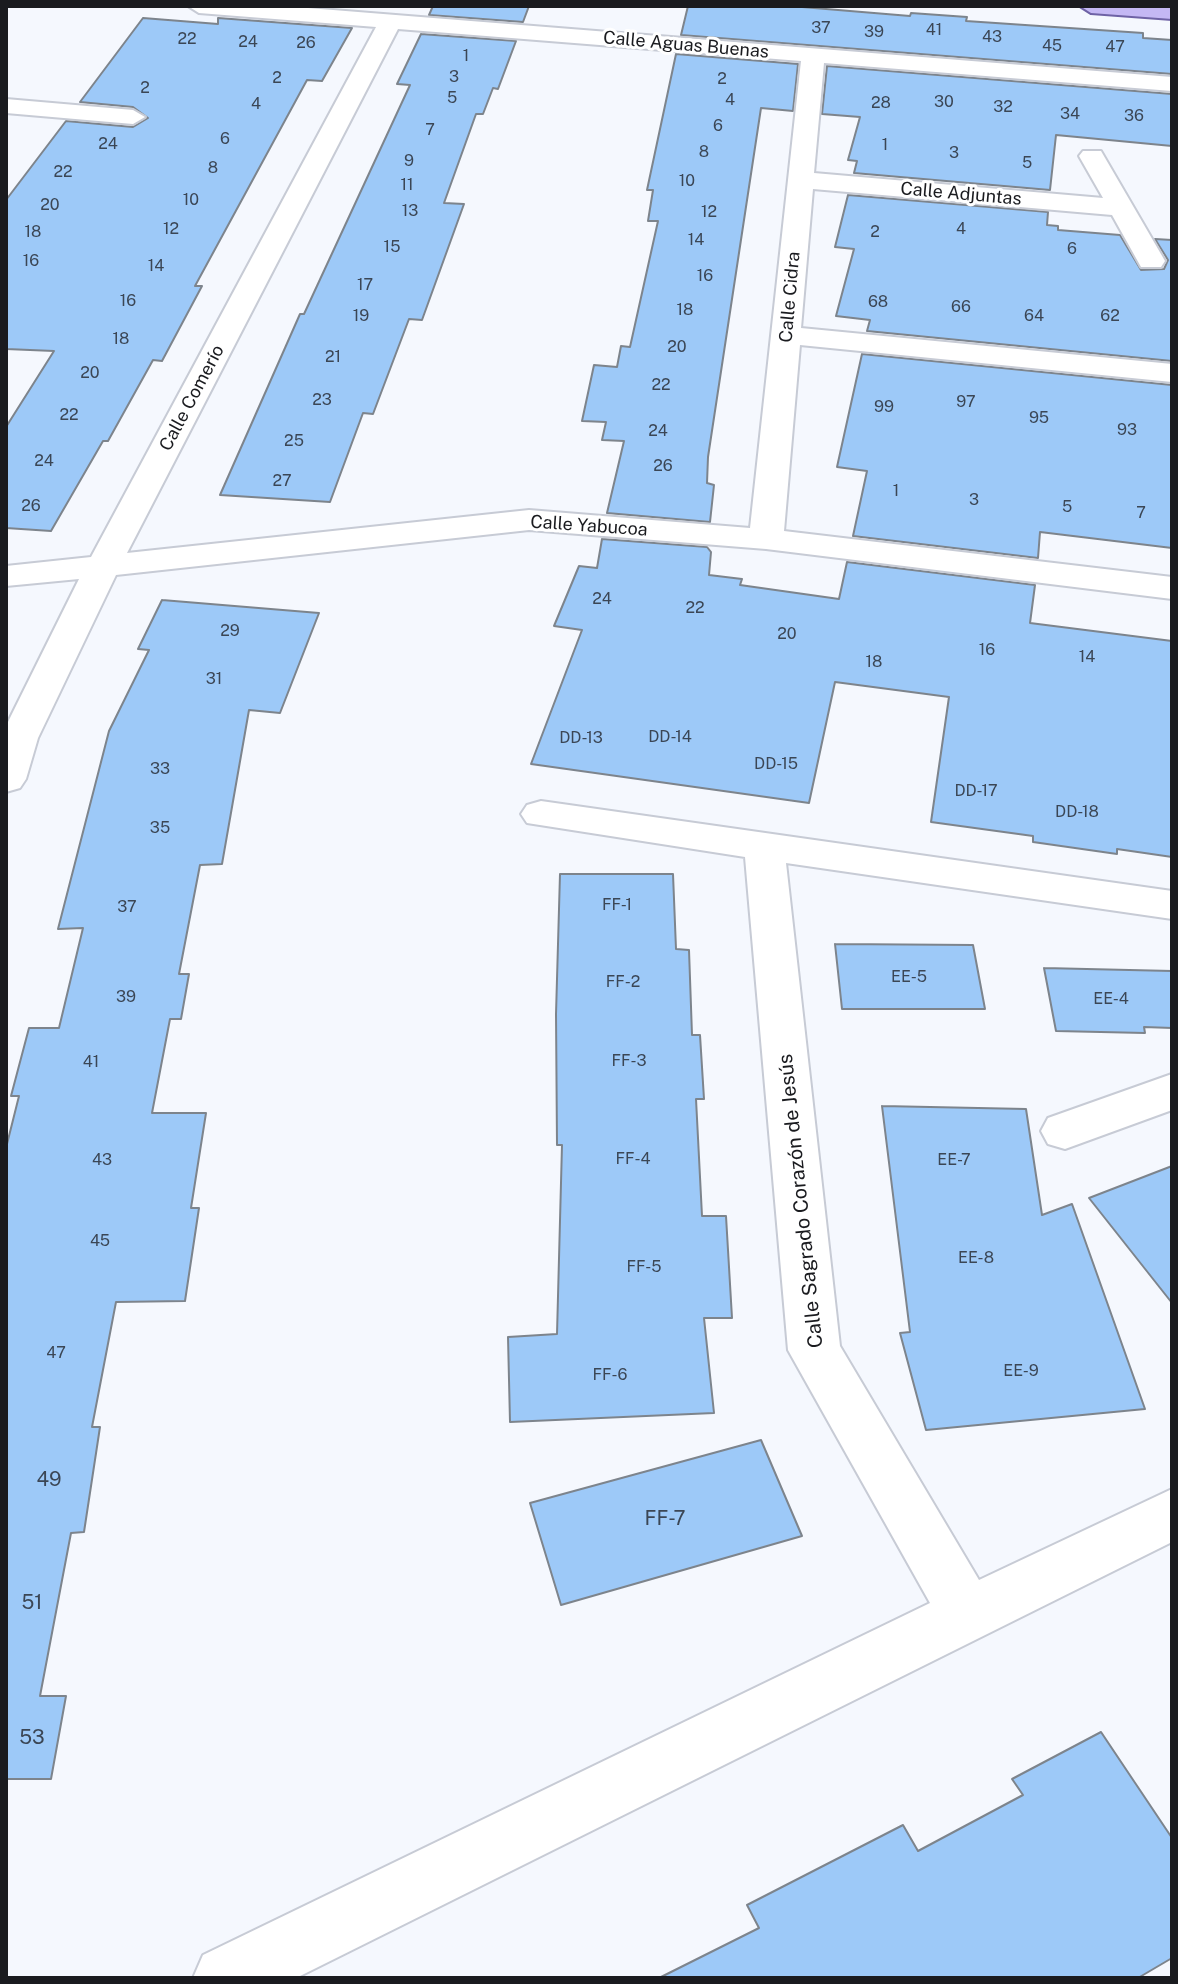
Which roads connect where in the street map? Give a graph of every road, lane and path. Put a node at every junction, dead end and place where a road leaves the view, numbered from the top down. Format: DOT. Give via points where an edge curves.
graph roads {
  1 [pos="199,6"];
  2 [pos="1091,6"];
  3 [pos="1172,12"];
  4 [pos="390,22"];
  5 [pos="813,55"];
  6 [pos="1172,84"];
  7 [pos="6,106"];
  8 [pos="33,109"];
  9 [pos="133,117"];
  10 [pos="15,131"];
  11 [pos="1092,156"];
  12 [pos="801,180"];
  13 [pos="1122,208"];
  14 [pos="1151,261"];
  15 [pos="787,335"];
  16 [pos="1172,373"];
  17 [pos="766,539"];
  18 [pos="104,564"];
  19 [pos="6,576"];
  20 [pos="1172,588"];
  21 [pos="6,779"];
  22 [pos="541,814"];
  23 [pos="764,846"];
  24 [pos="1172,905"];
  25 [pos="1172,1091"];
  26 [pos="1065,1131"];
  27 [pos="1172,1514"];
  28 [pos="967,1613"];
  29 [pos="226,1978"];
  1 -- 4 [label="street, Calle Aguas Buenas"];
  2 -- 3 [label="main road"];
  4 -- 5 [label="street, Calle Aguas Buenas"];
  4 -- 18 [label="street, Calle Comerío"];
  5 -- 6 [label="street, Calle Aguas Buenas"];
  5 -- 12 [label="street, Calle Cidra"];
  7 -- 8 [label="street"];
  8 -- 9 [label="street"];
  8 -- 10 [label="street"];
  11 -- 13 [label="street"];
  12 -- 13 [label="street, Calle Adjuntas"];
  12 -- 15 [label="street, Calle Cidra"];
  13 -- 14 [label="street"];
  15 -- 16 [label="street"];
  15 -- 17 [label="street, Calle Cidra"];
  17 -- 18 [label="street, Calle Yabucoa" via="529,520"];
  17 -- 20 [label="street, Calle Yabucoa"];
  18 -- 19 [label="street, Calle Yabucoa"];
  18 -- 21 [label="street, Calle Comerío" via="19,738"];
  22 -- 23 [label="street"];
  23 -- 24 [label="street"];
  23 -- 28 [label="street, Calle Sagrado Corazón de Jesús" via="814,1350"];
  25 -- 26 [label="street"];
  27 -- 28 [label="street"];
  28 -- 29 [label="street"];
}
